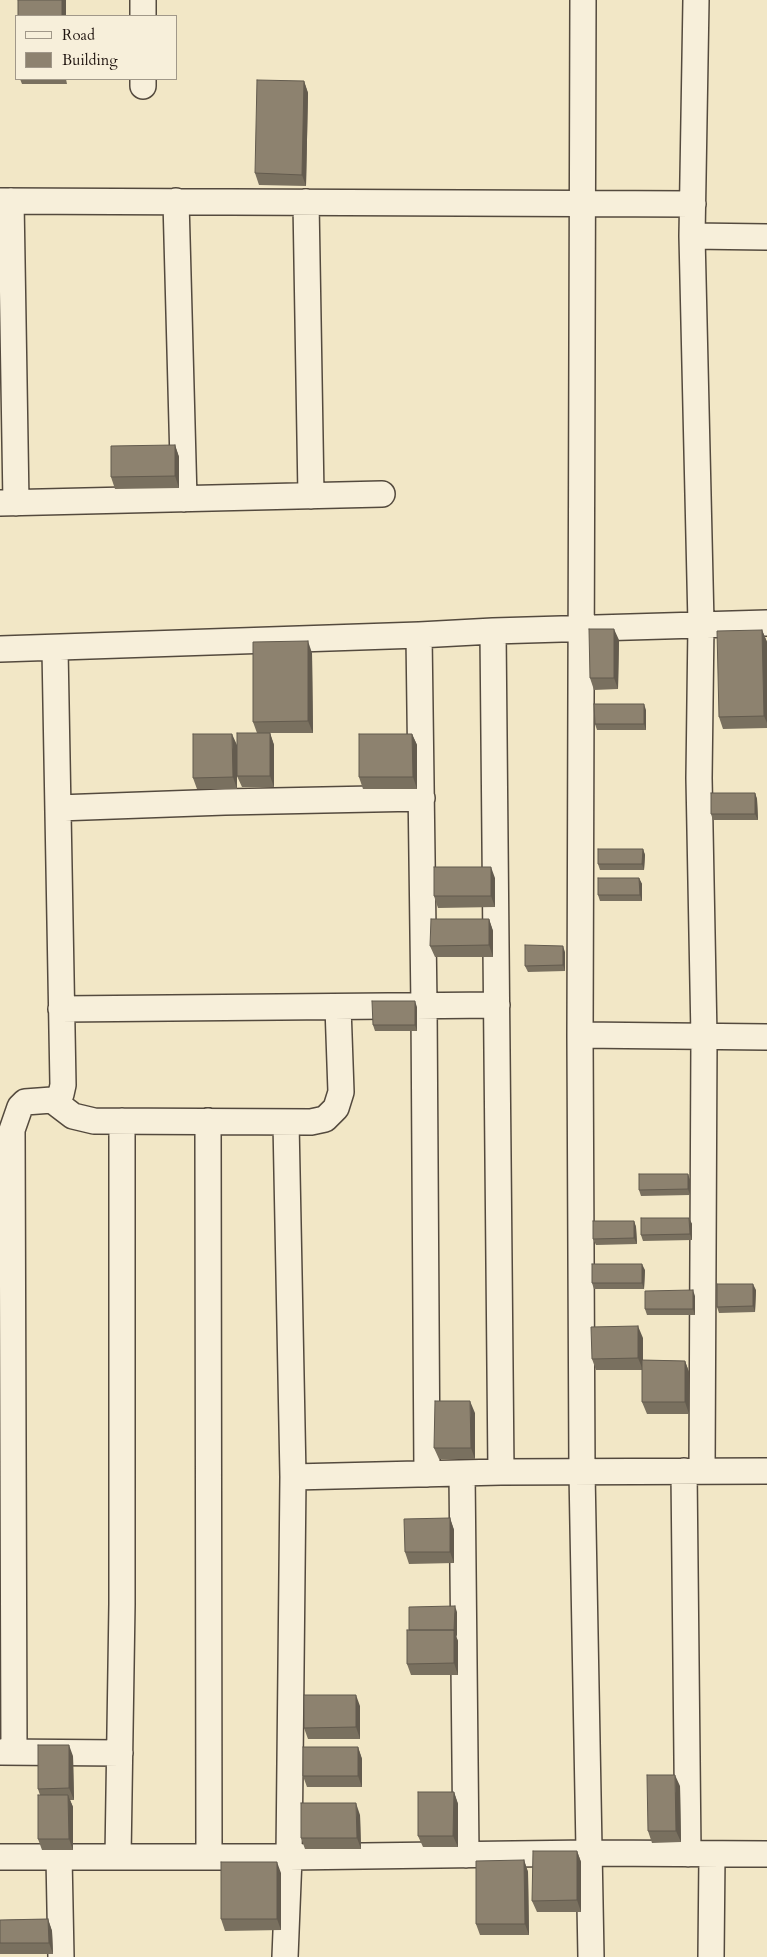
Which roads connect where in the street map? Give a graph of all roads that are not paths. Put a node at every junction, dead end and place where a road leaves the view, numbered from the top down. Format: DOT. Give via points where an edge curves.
graph roads {
  1 [pos="143,0"];
  2 [pos="583,0"];
  3 [pos="696,0"];
  4 [pos="143,15"];
  5 [pos="5,201"];
  6 [pos="176,202"];
  7 [pos="306,202"];
  8 [pos="582,203"];
  9 [pos="693,204"];
  10 [pos="692,236"];
  11 [pos="767,238"];
  12 [pos="382,494"];
  13 [pos="311,496"];
  14 [pos="184,499"];
  15 [pos="8,503"];
  16 [pos="767,623"];
  17 [pos="701,624"];
  18 [pos="581,629"];
  19 [pos="493,631"];
  20 [pos="420,635"];
  21 [pos="0,649"];
  22 [pos="54,649"];
  23 [pos="422,798"];
  24 [pos="58,808"];
  25 [pos="424,1006"];
  26 [pos="497,1006"];
  27 [pos="338,1007"];
  28 [pos="61,1009"];
  29 [pos="580,1035"];
  30 [pos="704,1037"];
  31 [pos="767,1037"];
  32 [pos="52,1100"];
  33 [pos="7,1118"];
  34 [pos="122,1121"];
  35 [pos="208,1121"];
  36 [pos="286,1122"];
  37 [pos="6,1219"];
  38 [pos="7,1316"];
  39 [pos="7,1437"];
  40 [pos="693,1471"];
  41 [pos="767,1471"];
  42 [pos="501,1472"];
  43 [pos="582,1472"];
  44 [pos="462,1473"];
  45 [pos="427,1474"];
  46 [pos="293,1477"];
  47 [pos="6,1544"];
  48 [pos="7,1752"];
  49 [pos="120,1753"];
  50 [pos="589,1853"];
  51 [pos="700,1854"];
  52 [pos="767,1854"];
  53 [pos="466,1855"];
  54 [pos="0,1857"];
  55 [pos="59,1857"];
  56 [pos="118,1857"];
  57 [pos="209,1857"];
  58 [pos="288,1857"];
  59 [pos="61,1957"];
  60 [pos="284,1957"];
  61 [pos="591,1957"];
  62 [pos="711,1957"];
  1 -- 4 [label="street"];
  2 -- 8 [label="street"];
  3 -- 9 [label="street"];
  5 -- 6 [label="street"];
  5 -- 15 [label="street"];
  6 -- 7 [label="street"];
  6 -- 14 [label="street"];
  7 -- 8 [label="street"];
  7 -- 13 [label="street"];
  8 -- 9 [label="street"];
  8 -- 18 [label="street"];
  9 -- 10 [label="street"];
  10 -- 11 [label="street"];
  10 -- 17 [label="street"];
  12 -- 13 [label="street"];
  13 -- 14 [label="street"];
  14 -- 15 [label="street"];
  16 -- 17 [label="street"];
  17 -- 18 [label="street"];
  17 -- 30 [label="street" via="699,778"];
  18 -- 19 [label="street"];
  18 -- 29 [label="street"];
  19 -- 20 [label="street"];
  19 -- 26 [label="street"];
  20 -- 22 [label="street"];
  20 -- 23 [label="street"];
  21 -- 22 [label="street"];
  22 -- 24 [label="street"];
  23 -- 24 [label="street"];
  23 -- 25 [label="street"];
  24 -- 28 [label="street"];
  25 -- 26 [label="street"];
  25 -- 27 [label="street"];
  25 -- 45 [label="street"];
  26 -- 42 [label="street"];
  27 -- 28 [label="street"];
  27 -- 36 [label="street" via="341,1092 336,1108 325,1119"];
  28 -- 32 [label="street" via="63,1085 61,1094"];
  29 -- 30 [label="street"];
  29 -- 43 [label="street"];
  30 -- 31 [label="street"];
  30 -- 40 [label="street"];
  32 -- 33 [label="street" via="25,1102"];
  32 -- 34 [label="street" via="73,1116 83,1119"];
  33 -- 37 [label="street" via="12,1130"];
  34 -- 35 [label="street"];
  34 -- 49 [label="street"];
  35 -- 36 [label="street"];
  35 -- 57 [label="street"];
  36 -- 46 [label="street"];
  37 -- 38 [label="street"];
  38 -- 39 [label="street"];
  39 -- 47 [label="street"];
  40 -- 41 [label="street"];
  40 -- 43 [label="street"];
  40 -- 51 [label="street"];
  42 -- 43 [label="street"];
  42 -- 44 [label="street"];
  43 -- 50 [label="street"];
  44 -- 45 [label="street"];
  44 -- 53 [label="street"];
  45 -- 46 [label="street"];
  46 -- 58 [label="street"];
  47 -- 48 [label="street"];
  48 -- 49 [label="street"];
  49 -- 56 [label="street"];
  50 -- 51 [label="street"];
  50 -- 53 [label="street"];
  50 -- 61 [label="street"];
  51 -- 52 [label="street"];
  51 -- 62 [label="street"];
  53 -- 58 [label="street"];
  54 -- 55 [label="street"];
  55 -- 56 [label="street"];
  55 -- 59 [label="street"];
  56 -- 57 [label="street"];
  57 -- 58 [label="street"];
  58 -- 60 [label="street"];
}
